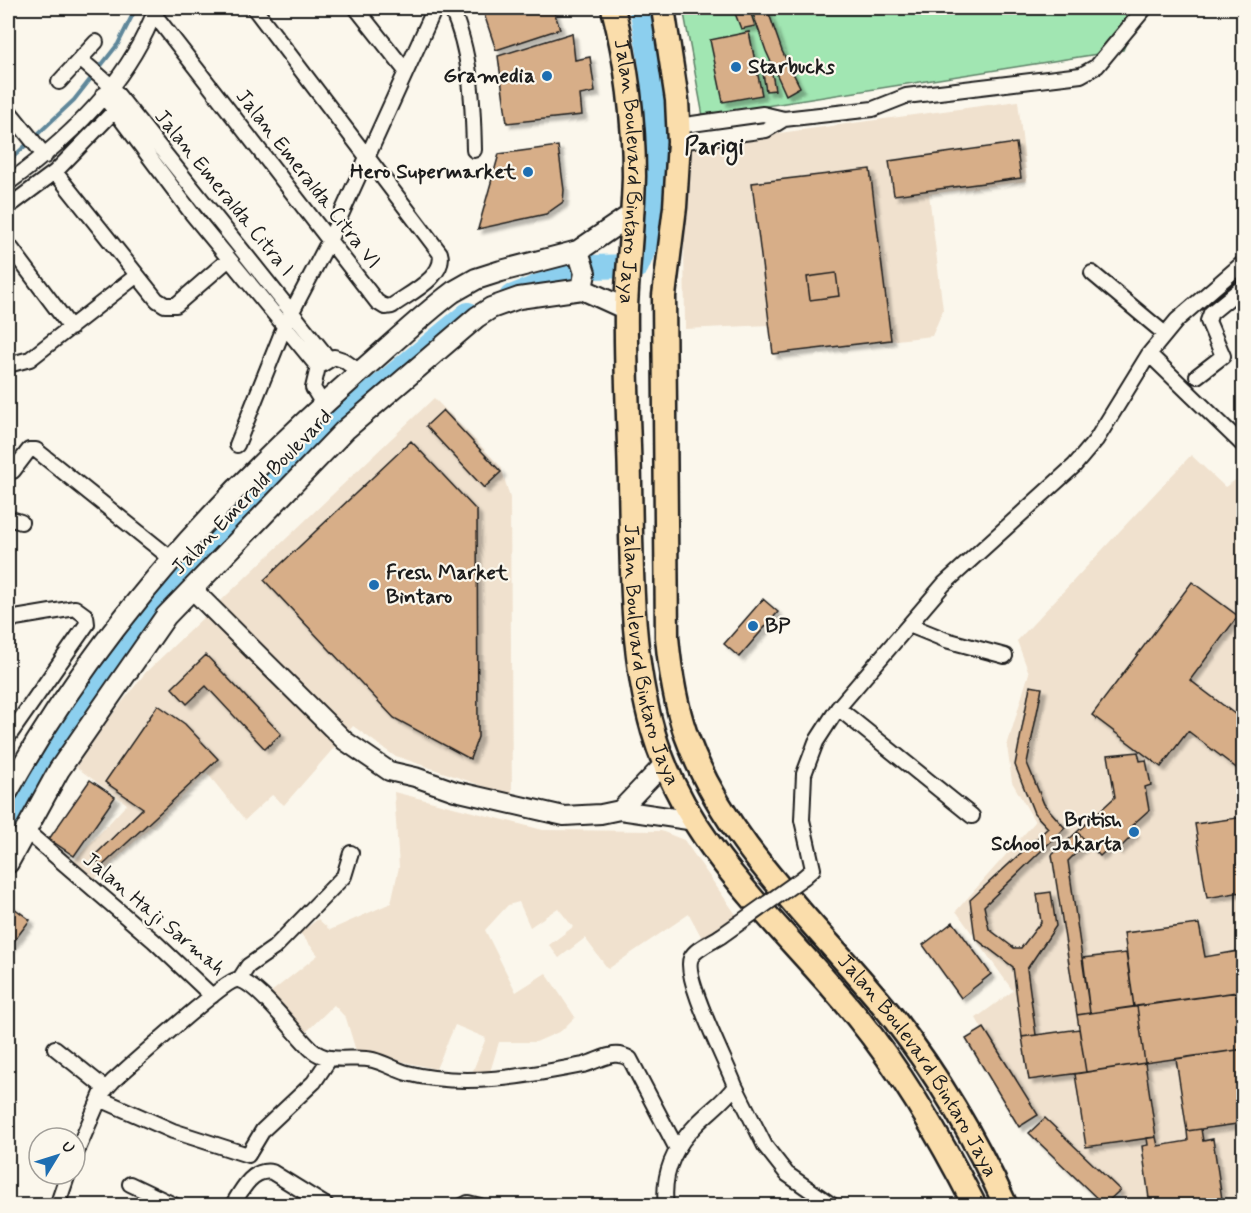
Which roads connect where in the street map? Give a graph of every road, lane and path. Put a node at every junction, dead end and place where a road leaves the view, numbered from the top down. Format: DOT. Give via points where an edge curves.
graph roads {
  1 [pos="254,8"];
  2 [pos="356,8"];
  3 [pos="435,8"];
  4 [pos="451,8"];
  5 [pos="613,8"];
  6 [pos="663,8"];
  7 [pos="1145,8"];
  8 [pos="155,11"];
  9 [pos="96,42"];
  10 [pos="84,62"];
  11 [pos="405,70"];
  12 [pos="59,82"];
  13 [pos="106,87"];
  14 [pos="119,106"];
  15 [pos="8,110"];
  16 [pos="679,134"];
  17 [pos="474,150"];
  18 [pos="42,152"];
  19 [pos="367,156"];
  20 [pos="55,172"];
  21 [pos="8,183"];
  22 [pos="205,206"];
  23 [pos="8,207"];
  24 [pos="632,214"];
  25 [pos="193,215"];
  26 [pos="329,241"];
  27 [pos="8,244"];
  28 [pos="579,254"];
  29 [pos="229,260"];
  30 [pos="1244,262"];
  31 [pos="1092,273"];
  32 [pos="136,276"];
  33 [pos="583,286"];
  34 [pos="1244,286"];
  35 [pos="627,299"];
  36 [pos="292,312"];
  37 [pos="285,325"];
  38 [pos="71,328"];
  39 [pos="1166,334"];
  40 [pos="1149,354"];
  41 [pos="323,363"];
  42 [pos="8,365"];
  43 [pos="360,372"];
  44 [pos="1197,376"];
  45 [pos="329,420"];
  46 [pos="237,445"];
  47 [pos="1244,446"];
  48 [pos="8,472"];
  49 [pos="631,520"];
  50 [pos="666,524"];
  51 [pos="173,560"];
  52 [pos="666,561"];
  53 [pos="631,563"];
  54 [pos="192,588"];
  55 [pos="8,623"];
  56 [pos="909,625"];
  57 [pos="1005,656"];
  58 [pos="838,708"];
  59 [pos="8,737"];
  60 [pos="665,763"];
  61 [pos="8,791"];
  62 [pos="620,810"];
  63 [pos="972,816"];
  64 [pos="695,821"];
  65 [pos="25,830"];
  66 [pos="351,853"];
  67 [pos="8,863"];
  68 [pos="239,980"];
  69 [pos="212,996"];
  70 [pos="55,1048"];
  71 [pos="330,1058"];
  72 [pos="735,1086"];
  73 [pos="103,1094"];
  74 [pos="87,1129"];
  75 [pos="677,1149"];
  76 [pos="130,1184"];
  77 [pos="64,1186"];
  78 [pos="57,1206"];
  79 [pos="176,1206"];
  80 [pos="232,1206"];
  81 [pos="327,1206"];
  82 [pos="462,1206"];
  83 [pos="480,1206"];
  84 [pos="666,1206"];
  85 [pos="832,1206"];
  86 [pos="975,1206"];
  87 [pos="1006,1206"];
  1 -- 19 [label="street"];
  2 -- 11 [label="street"];
  3 -- 11 [label="street"];
  4 -- 17 [label="street" via="466,55"];
  5 -- 24 [label="main road, Jalan Boulevard Bintaro Jaya" via="631,103"];
  6 -- 16 [label="main road, Jalan Boulevard Bintaro Jaya"];
  7 -- 16 [label="street" via="1102,60 1081,75 906,96 879,108 784,119 763,114"];
  8 -- 13 [label="street" via="134,53"];
  8 -- 26 [label="street, Jalan Emeralda Citra VI"];
  9 -- 10 [label="street"];
  10 -- 12 [label="street"];
  10 -- 13 [label="street, Jalan Emeralda Citra I"];
  11 -- 19 [label="street"];
  13 -- 14 [label="street, Jalan Emeralda Citra I"];
  13 -- 18 [label="street" via="75,129"];
  14 -- 20 [label="street"];
  14 -- 22 [label="street, Jalan Emeralda Citra I"];
  14 -- 25 [label="street, Jalan Emeralda Citra I"];
  15 -- 18 [label="street"];
  16 -- 50 [label="main road, Jalan Boulevard Bintaro Jaya" via="664,296"];
  18 -- 21 [label="street"];
  19 -- 26 [label="street"];
  19 -- 26 [label="street, Jalan Emeralda Citra VI" via="440,253 438,271 392,306 385,307"];
  20 -- 23 [label="street"];
  20 -- 32 [label="street"];
  22 -- 25 [label="street"];
  22 -- 36 [label="street, Jalan Emeralda Citra I"];
  24 -- 28 [label="main road, Jalan Emerald Boulevard"];
  24 -- 35 [label="main road, Jalan Boulevard Bintaro Jaya"];
  25 -- 29 [label="street, Jalan Emeralda Citra I"];
  26 -- 36 [label="street"];
  27 -- 38 [label="street"];
  28 -- 33 [label="main road" via="585,273"];
  28 -- 43 [label="main road, Jalan Emerald Boulevard" via="476,279 453,292"];
  29 -- 32 [label="street" via="176,305 157,300"];
  29 -- 37 [label="street, Jalan Emeralda Citra I"];
  30 -- 39 [label="street" via="1189,307"];
  31 -- 39 [label="street"];
  32 -- 38 [label="street"];
  33 -- 35 [label="main road"];
  33 -- 45 [label="main road, Jalan Emerald Boulevard" via="519,298 491,308"];
  34 -- 44 [label="street" via="1211,313 1208,321 1223,356"];
  35 -- 49 [label="main road, Jalan Boulevard Bintaro Jaya"];
  36 -- 37 [label="street"];
  36 -- 41 [label="street, Jalan Emeralda Citra I"];
  37 -- 41 [label="street, Jalan Emeralda Citra I"];
  37 -- 46 [label="street"];
  38 -- 42 [label="street" via="26,362"];
  39 -- 40 [label="street"];
  40 -- 47 [label="street"];
  40 -- 56 [label="street" via="1096,440 1074,466 944,584"];
  41 -- 43 [label="street" via="343,360"];
  41 -- 45 [label="street" via="313,388"];
  43 -- 45 [label="main road, Jalan Emerald Boulevard"];
  45 -- 51 [label="main road, Jalan Emerald Boulevard" via="233,493"];
  45 -- 54 [label="main road, Jalan Emerald Boulevard"];
  48 -- 51 [label="street" via="30,450 36,450"];
  49 -- 50 [label="main road" via="646,531"];
  49 -- 53 [label="main road, Jalan Boulevard Bintaro Jaya"];
  50 -- 52 [label="main road, Jalan Boulevard Bintaro Jaya"];
  51 -- 61 [label="main road, Jalan Emerald Boulevard" via="121,618 24,761"];
  52 -- 53 [label="main road" via="649,551"];
  52 -- 87 [label="main road, Jalan Boulevard Bintaro Jaya" via="670,669 680,716 700,767 735,828 769,874 924,1059 971,1137"];
  53 -- 60 [label="main road, Jalan Boulevard Bintaro Jaya" via="642,683"];
  54 -- 62 [label="street" via="345,741 389,771 564,816"];
  54 -- 65 [label="main road, Jalan Emerald Boulevard" via="140,650 59,770"];
  55 -- 59 [label="street" via="15,618 75,608 86,616 87,624"];
  56 -- 57 [label="street"];
  56 -- 58 [label="street"];
  58 -- 63 [label="street"];
  58 -- 72 [label="street, bridge" via="816,742 804,774 802,820 813,869 691,958 696,996"];
  60 -- 62 [label="street"];
  60 -- 64 [label="main road, Jalan Boulevard Bintaro Jaya"];
  62 -- 64 [label="street"];
  64 -- 86 [label="main road, Jalan Boulevard Bintaro Jaya" via="748,894 883,1049 930,1119"];
  65 -- 67 [label="main road, Jalan Emerald Boulevard"];
  65 -- 69 [label="street, Jalan Haji Sarmah"];
  66 -- 68 [label="street" via="344,876 282,941 248,966"];
  68 -- 69 [label="street, Jalan Haji Sarmah"];
  68 -- 71 [label="street, Jalan Haji Sarmah" via="265,998 313,1051"];
  69 -- 73 [label="street"];
  70 -- 73 [label="street"];
  71 -- 73 [label="street" via="314,1082 263,1130 248,1155 173,1131"];
  71 -- 75 [label="street, Jalan Haji Sarmah" via="372,1060 407,1073 468,1080 520,1076 622,1054 630,1059"];
  72 -- 75 [label="street"];
  72 -- 85 [label="street" via="765,1146 787,1174"];
  73 -- 74 [label="street"];
  75 -- 84 [label="street" via="665,1175"];
  76 -- 79 [label="street"];
  77 -- 78 [label="street"];
  80 -- 81 [label="street" via="256,1173 263,1170"];
  82 -- 83 [label="street"];
}
